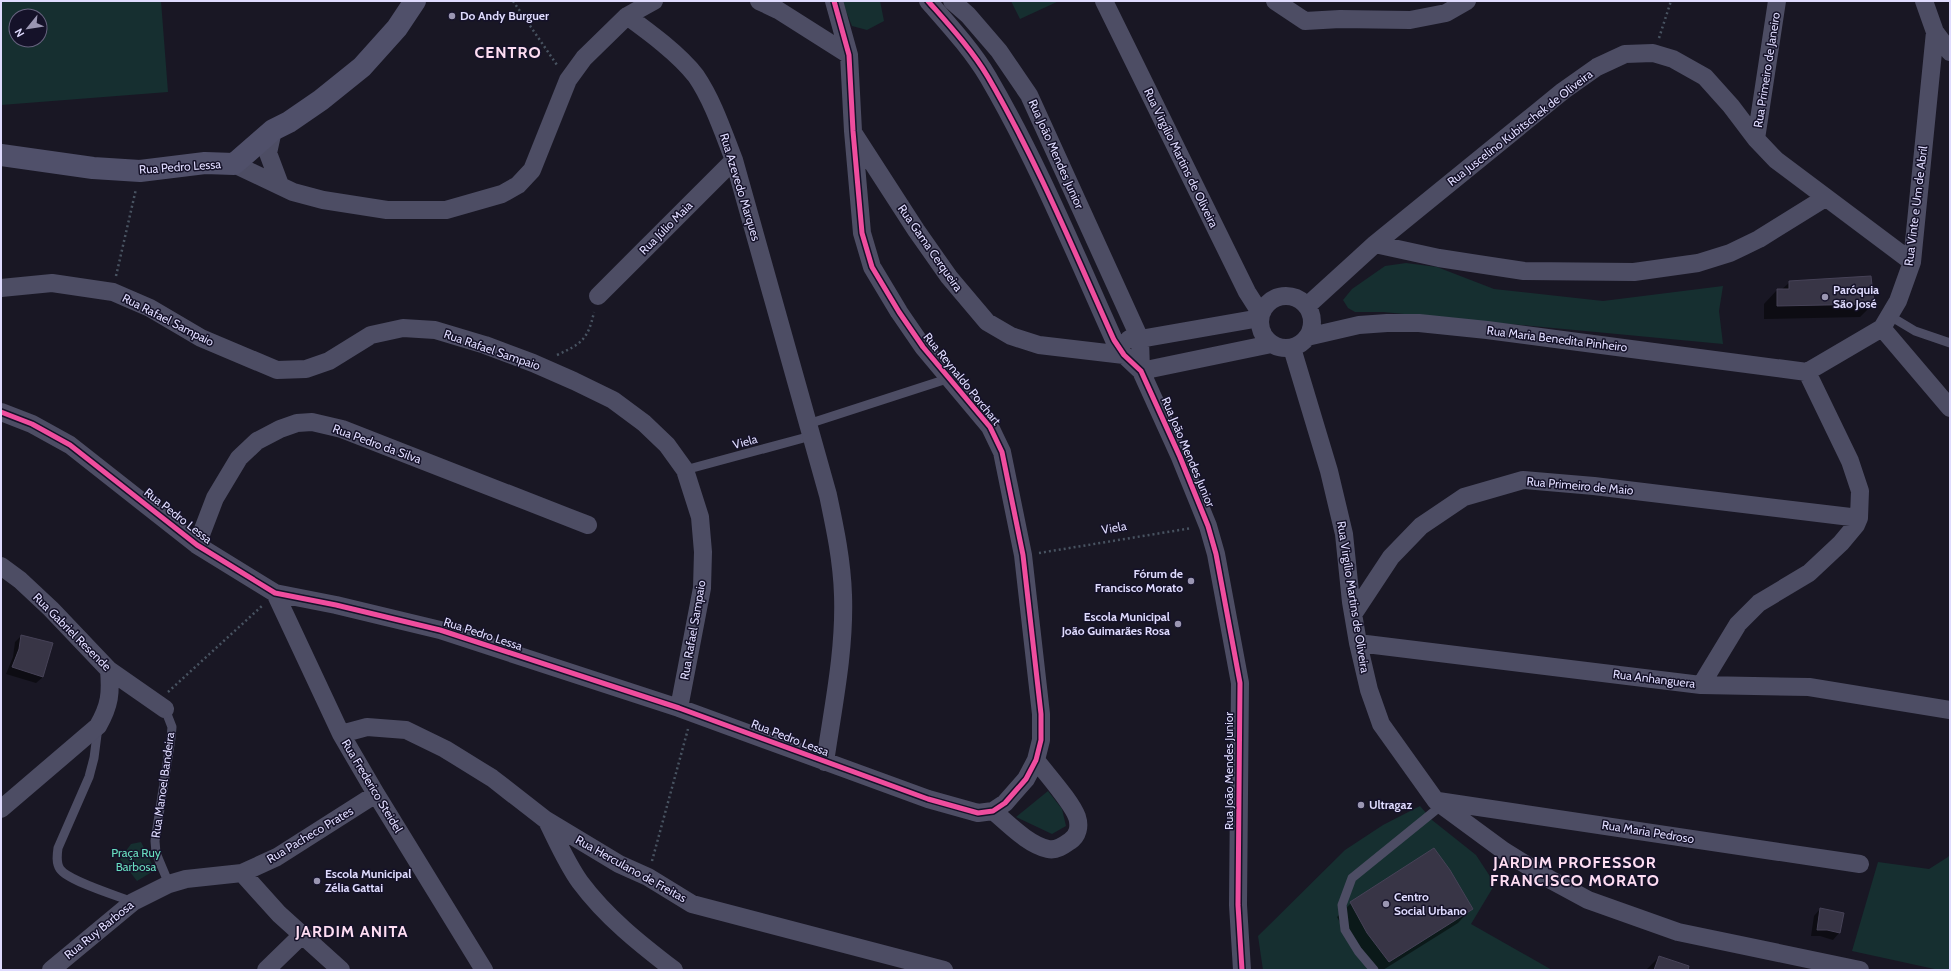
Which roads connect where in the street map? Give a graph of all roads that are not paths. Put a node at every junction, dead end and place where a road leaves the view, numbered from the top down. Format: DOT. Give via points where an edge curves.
graph roads {
  1 [pos="415,1"];
  2 [pos="654,1"];
  3 [pos="759,1"];
  4 [pos="834,1"];
  5 [pos="928,1"];
  6 [pos="952,1"];
  7 [pos="1104,1"];
  8 [pos="1275,1"];
  9 [pos="1467,1"];
  10 [pos="1777,1"];
  11 [pos="1924,1"];
  12 [pos="627,16"];
  13 [pos="1935,32"];
  14 [pos="1950,52"];
  15 [pos="849,55"];
  16 [pos="273,130"];
  17 [pos="852,131"];
  18 [pos="1756,139"];
  19 [pos="1,155"];
  20 [pos="734,160"];
  21 [pos="234,164"];
  22 [pos="280,185"];
  23 [pos="1825,198"];
  24 [pos="1375,244"];
  25 [pos="1912,262"];
  26 [pos="1,288"];
  27 [pos="598,296"];
  28 [pos="1307,306"];
  29 [pos="1260,316"];
  30 [pos="1886,322"];
  31 [pos="1307,337"];
  32 [pos="1140,339"];
  33 [pos="1114,340"];
  34 [pos="1950,343"];
  35 [pos="1271,344"];
  36 [pos="1292,348"];
  37 [pos="1124,355"];
  38 [pos="1140,371"];
  39 [pos="1807,372"];
  40 [pos="950,378"];
  41 [pos="1950,408"];
  42 [pos="1,412"];
  43 [pos="810,430"];
  44 [pos="685,470"];
  45 [pos="1859,518"];
  46 [pos="588,525"];
  47 [pos="197,545"];
  48 [pos="1,566"];
  49 [pos="275,593"];
  50 [pos="1354,613"];
  51 [pos="1358,643"];
  52 [pos="109,670"];
  53 [pos="1701,685"];
  54 [pos="161,706"];
  55 [pos="686,710"];
  56 [pos="1950,710"];
  57 [pos="98,726"];
  58 [pos="341,734"];
  59 [pos="1036,760"];
  60 [pos="824,762"];
  61 [pos="376,794"];
  62 [pos="1439,803"];
  63 [pos="1,809"];
  64 [pos="993,811"];
  65 [pos="546,820"];
  66 [pos="1860,864"];
  67 [pos="242,873"];
  68 [pos="169,884"];
  69 [pos="133,902"];
  70 [pos="302,935"];
  71 [pos="51,970"];
  72 [pos="266,970"];
  73 [pos="341,970"];
  74 [pos="484,970"];
  75 [pos="674,970"];
  76 [pos="944,970"];
  77 [pos="1242,970"];
  78 [pos="1374,970"];
  79 [pos="1860,970"];
  1 -- 16 [label="main road, Rua Pedro Lessa" via="397,28 362,68 321,100"];
  2 -- 12 [label="street"];
  3 -- 15 [label="street" via="778,10"];
  4 -- 15 [label="street, Rua Reynaldo Porchart"];
  5 -- 33 [label="street, Rua João Mendes Junior" via="951,27 987,76 1032,158"];
  6 -- 32 [label="street, Rua João Mendes Junior" via="968,15 999,51 1030,96"];
  7 -- 29 [label="street, Rua Virgílio Martins de Oliveira"];
  8 -- 9 [label="street" via="1305,21 1410,20 1446,13"];
  10 -- 18 [label="street, Rua Primeiro de Janeiro"];
  11 -- 13 [label="street"];
  12 -- 20 [label="street, Rua Azevedo Marques" via="658,39 695,76 710,102"];
  12 -- 22 [label="street" via="584,58 568,80 532,170 518,185 502,194 446,210 387,210 323,200 293,192"];
  13 -- 14 [label="street"];
  13 -- 25 [label="street, Rua Vinte e Um de Abril"];
  15 -- 17 [label="street, Rua Reynaldo Porchart"];
  16 -- 21 [label="main road, Rua Pedro Lessa"];
  16 -- 22 [label="street" via="268,153"];
  17 -- 37 [label="street, Rua Gama Cerqueira" via="949,277 987,322 1011,336 1039,345"];
  17 -- 40 [label="street, Rua Reynaldo Porchart" via="862,233 872,267 923,347"];
  18 -- 23 [label="street, Rua Juscelino Kubitschek de Oliveira" via="1776,160"];
  18 -- 24 [label="street, Rua Juscelino Kubitschek de Oliveira" via="1705,77 1673,59 1654,53 1625,54 1597,66 1563,91"];
  19 -- 21 [label="main road, Rua Pedro Lessa" via="93,168 140,171 205,163"];
  20 -- 27 [label="street, Rua Júlio Maia"];
  20 -- 43 [label="street, Rua Azevedo Marques"];
  21 -- 22 [label="street"];
  23 -- 24 [label="street" via="1759,239 1730,253 1698,263 1634,272 1524,270 1439,258"];
  23 -- 25 [label="street, Rua Juscelino Kubitschek de Oliveira"];
  24 -- 28 [label="street, Rua Juscelino Kubitschek de Oliveira"];
  25 -- 30 [label="street, Rua Vinte e Um de Abril"];
  26 -- 44 [label="street, Rua Rafael Sampaio" via="52,283 113,292 150,308 201,338 277,370 306,369 329,361 371,335 403,328 435,330 533,363 613,400 644,423 667,445"];
  28 -- 29 [label="street" via="1300,300 1285,295 1270,301"];
  28 -- 31 [label="street" via="1312,322"];
  29 -- 32 [label="street"];
  29 -- 35 [label="street" via="1262,334"];
  30 -- 34 [label="lane"];
  30 -- 39 [label="street"];
  30 -- 41 [label="street"];
  31 -- 36 [label="street"];
  31 -- 39 [label="street, Rua Maria Benedita Pinheiro" via="1359,325 1386,322 1419,323"];
  32 -- 33 [label="street"];
  32 -- 38 [label="street, Rua João Mendes Junior"];
  33 -- 37 [label="street, Rua João Mendes Junior"];
  35 -- 36 [label="street"];
  35 -- 38 [label="street"];
  36 -- 50 [label="street, Rua Virgílio Martins de Oliveira" via="1329,470 1344,534"];
  37 -- 38 [label="street, Rua João Mendes Junior"];
  38 -- 77 [label="street, Rua João Mendes Junior" via="1180,457 1208,526 1216,554 1240,683 1238,905"];
  39 -- 45 [label="street" via="1850,462 1860,491"];
  40 -- 43 [label="lane, Viela"];
  40 -- 59 [label="street, Rua Reynaldo Porchart" via="990,427 1002,452 1023,555 1041,714 1041,740"];
  42 -- 47 [label="street, Rua Pedro Lessa" via="32,424 70,445"];
  43 -- 44 [label="lane, Viela"];
  43 -- 60 [label="street, Rua Azevedo Marques" via="837,535 843,595 841,660"];
  44 -- 55 [label="street, Rua Rafael Sampaio" via="700,517 703,552 703,581"];
  45 -- 50 [label="street, Rua Primeiro de Maio" via="1594,486 1523,480 1464,497 1421,526 1391,557"];
  45 -- 53 [label="street" via="1841,543 1810,573 1759,602 1738,624"];
  46 -- 47 [label="street, Rua Pedro da Silva" via="342,429 312,422 297,423 280,429 257,441 239,458 215,498"];
  47 -- 49 [label="street, Rua Pedro Lessa"];
  48 -- 52 [label="street, Rua Gabriel Resende" via="51,609"];
  49 -- 55 [label="street, Rua Pedro Lessa" via="440,630"];
  49 -- 58 [label="street, Rua Frederico Steidel"];
  50 -- 51 [label="street, Rua Virgílio Martins de Oliveira"];
  51 -- 53 [label="street, Rua Anhanguera"];
  51 -- 62 [label="street, Rua Virgílio Martins de Oliveira" via="1369,690 1381,724"];
  52 -- 54 [label="street, Rua Gabriel Resende"];
  52 -- 57 [label="street" via="111,691 107,711"];
  53 -- 56 [label="street, Rua Anhanguera" via="1809,687"];
  54 -- 68 [label="lane, Rua Manoel Bandeira" via="172,727 155,841 156,854"];
  55 -- 60 [label="street, Rua Pedro Lessa"];
  57 -- 63 [label="street"];
  57 -- 69 [label="lane" via="89,777 58,848 57,861 60,870 70,878"];
  58 -- 61 [label="street, Rua Frederico Steidel"];
  58 -- 65 [label="street, Rua Herculano de Freitas" via="367,728 406,730 445,749 492,778"];
  59 -- 64 [label="street, Rua Reynaldo Porchart" via="1026,779 1005,803"];
  59 -- 64 [label="street" via="1076,816 1079,828 1074,839 1060,848 1049,849 1032,843"];
  60 -- 64 [label="street, Rua Pedro Lessa" via="928,799 978,813"];
  61 -- 67 [label="street, Rua Pacheco Prates" via="277,857"];
  61 -- 74 [label="street, Rua Frederico Steidel"];
  62 -- 66 [label="street, Rua Maria Pedroso"];
  62 -- 78 [label="lane" via="1352,878 1342,905 1345,930"];
  62 -- 79 [label="street, Rua Virgílio Martins de Oliveira" via="1516,858 1570,890 1608,908 1678,932"];
  65 -- 75 [label="street" via="580,881 606,913 635,940"];
  65 -- 76 [label="street, Rua Herculano de Freitas" via="619,864 648,876 692,904"];
  67 -- 68 [label="street, Rua Ruy Barbosa" via="186,879"];
  67 -- 70 [label="street"];
  68 -- 69 [label="street, Rua Ruy Barbosa"];
  69 -- 71 [label="street, Rua Ruy Barbosa"];
  70 -- 72 [label="street"];
  70 -- 73 [label="street"];
}
